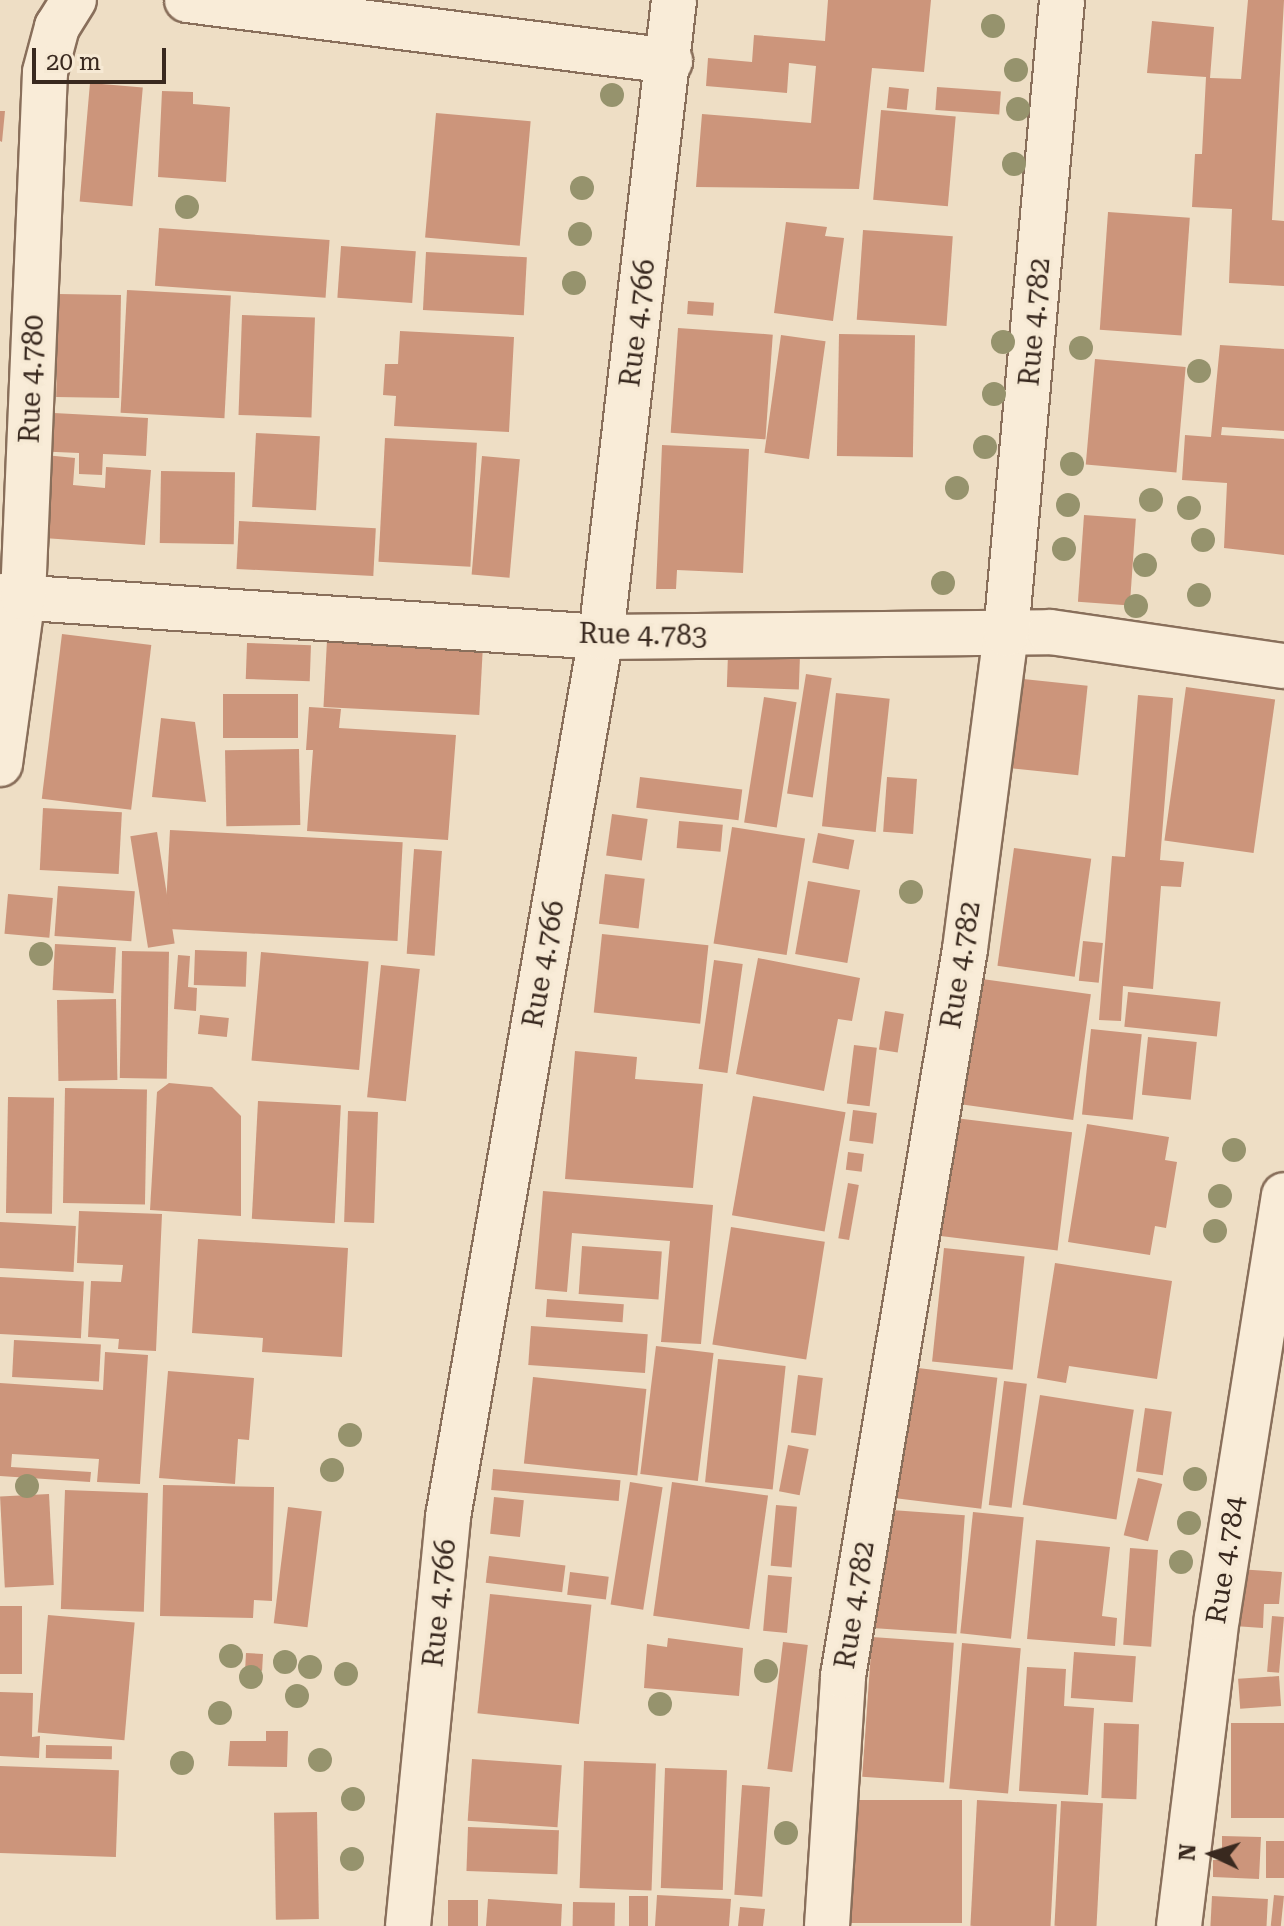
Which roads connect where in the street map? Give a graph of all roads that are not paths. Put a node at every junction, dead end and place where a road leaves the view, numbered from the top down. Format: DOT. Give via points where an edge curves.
graph roads {
  1 [pos="74,0"];
  2 [pos="187,0"];
  3 [pos="674,0"];
  4 [pos="1062,0"];
  5 [pos="670,61"];
  6 [pos="11,597"];
  7 [pos="1006,634"];
  8 [pos="601,637"];
  9 [pos="1284,666"];
  10 [pos="0,764"];
  11 [pos="1284,1195"];
  12 [pos="408,1926"];
  13 [pos="827,1926"];
  14 [pos="1179,1926"];
  1 -- 6 [label="street, Rue 4.780" via="57,27 45,72"];
  2 -- 5 [label="street"];
  3 -- 5 [label="street, Rue 4.766"];
  4 -- 7 [label="street, Rue 4.782"];
  5 -- 8 [label="street, Rue 4.766"];
  6 -- 8 [label="street, Rue 4.783"];
  6 -- 10 [label="street, Rue 4.780"];
  7 -- 8 [label="street, Rue 4.783"];
  7 -- 9 [label="street, Rue 4.783" via="1050,632"];
  7 -- 13 [label="street, Rue 4.782" via="965,949 843,1676"];
  8 -- 12 [label="street, Rue 4.766" via="448,1517"];
  11 -- 14 [label="street, Rue 4.784" via="1217,1618"];
}
